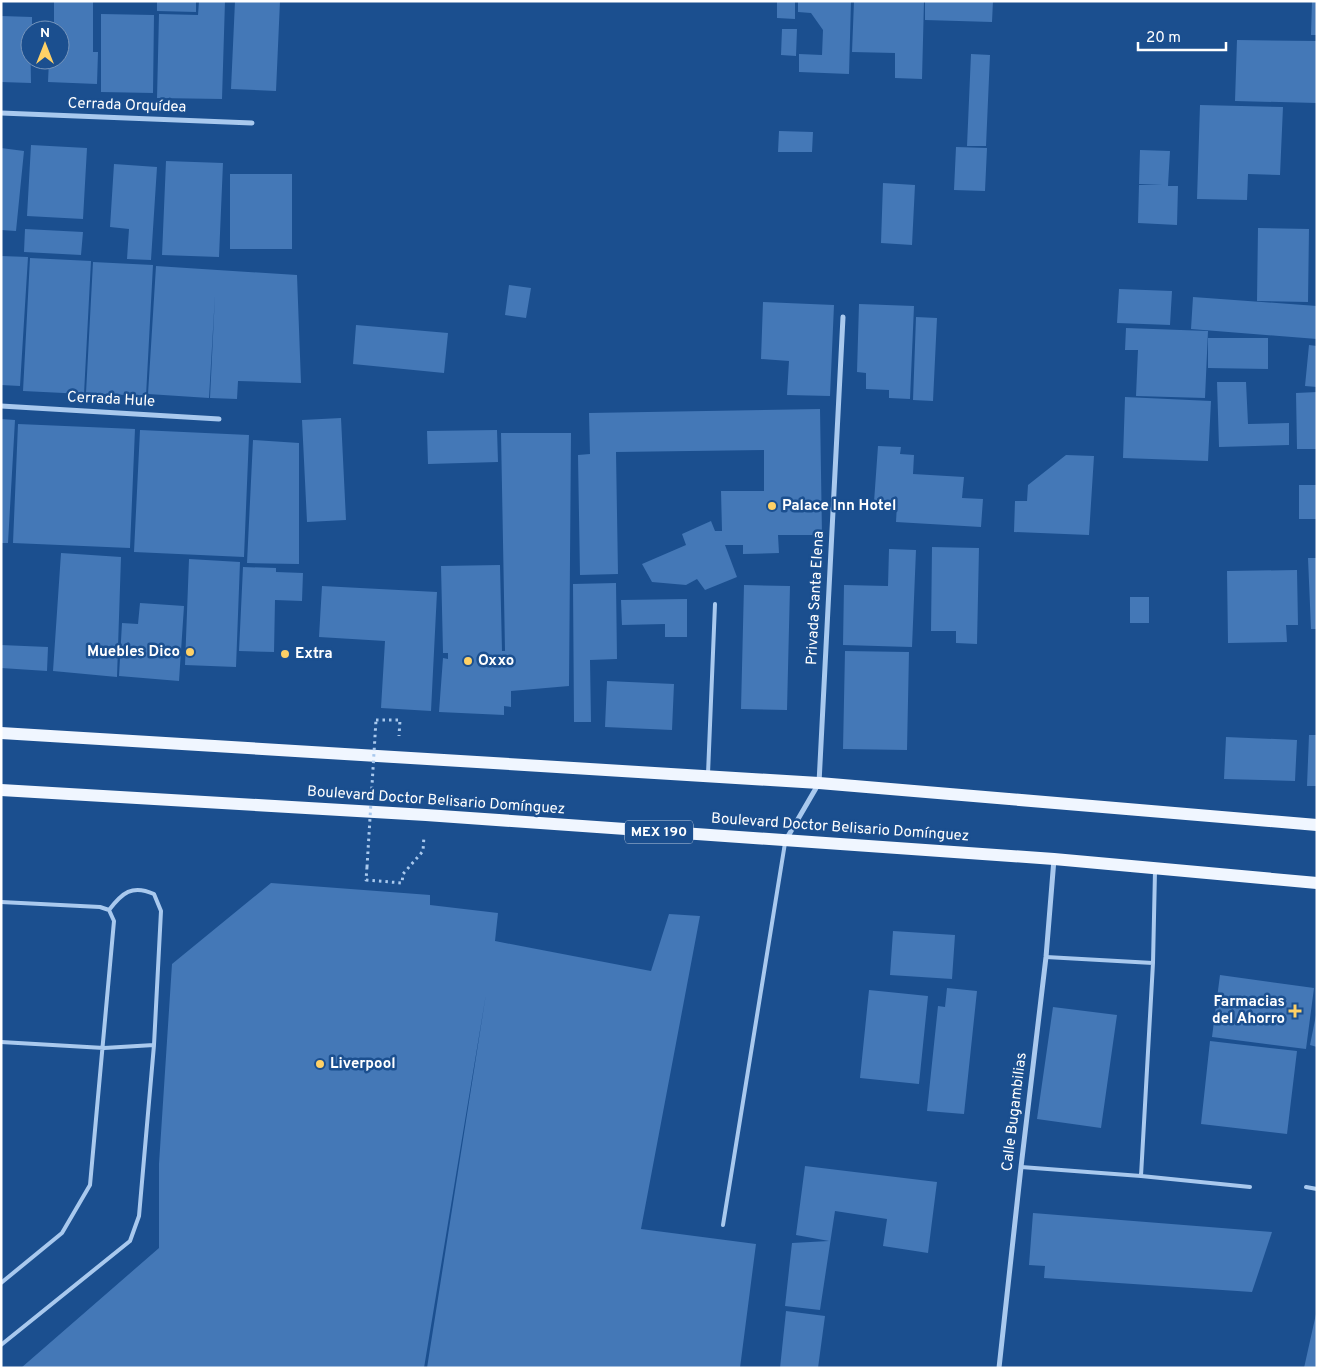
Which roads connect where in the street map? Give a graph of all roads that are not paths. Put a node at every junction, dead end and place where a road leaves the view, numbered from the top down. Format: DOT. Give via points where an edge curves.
graph roads {
  1 [pos="1,114"];
  2 [pos="252,123"];
  3 [pos="843,317"];
  4 [pos="1,406"];
  5 [pos="219,419"];
  6 [pos="715,604"];
  7 [pos="1,733"];
  8 [pos="708,777"];
  9 [pos="819,783"];
  10 [pos="1,790"];
  11 [pos="1317,825"];
  12 [pos="785,841"];
  13 [pos="1054,859"];
  14 [pos="1155,868"];
  15 [pos="1317,883"];
  16 [pos="1,902"];
  17 [pos="109,910"];
  18 [pos="1046,957"];
  19 [pos="1153,963"];
  20 [pos="1,1042"];
  21 [pos="154,1045"];
  22 [pos="104,1048"];
  23 [pos="1020,1167"];
  24 [pos="1141,1176"];
  25 [pos="1250,1187"];
  26 [pos="1306,1187"];
  27 [pos="1317,1190"];
  28 [pos="723,1225"];
  29 [pos="1,1284"];
  30 [pos="1,1345"];
  31 [pos="999,1368"];
  1 -- 2 [label="street, Cerrada Orquídea"];
  3 -- 9 [label="street, Privada Santa Elena"];
  4 -- 5 [label="street, Cerrada Hule"];
  6 -- 8 [label="lane"];
  7 -- 8 [label="main road"];
  8 -- 9 [label="main road"];
  9 -- 11 [label="main road"];
  9 -- 12 [label="street, Privada Santa Elena"];
  10 -- 12 [label="main road, Boulevard Doctor Belisario Domínguez / MEX 190"];
  12 -- 13 [label="main road, Boulevard Doctor Belisario Domínguez / MEX 190"];
  12 -- 28 [label="lane"];
  13 -- 14 [label="main road, Boulevard Doctor Belisario Domínguez / MEX 190"];
  13 -- 18 [label="street, Calle Bugambilias"];
  14 -- 15 [label="main road, Boulevard Doctor Belisario Domínguez / MEX 190"];
  14 -- 19 [label="lane"];
  16 -- 17 [label="lane"];
  17 -- 21 [label="lane" via="121,895 145,890 154,894 161,911"];
  17 -- 22 [label="lane" via="114,921"];
  18 -- 19 [label="lane"];
  18 -- 23 [label="street, Calle Bugambilias"];
  19 -- 24 [label="lane"];
  20 -- 22 [label="lane"];
  21 -- 22 [label="lane"];
  21 -- 30 [label="lane" via="139,1216 130,1241"];
  22 -- 29 [label="lane" via="90,1185 62,1232"];
  23 -- 24 [label="lane"];
  23 -- 31 [label="street, Calle Bugambilias"];
  24 -- 25 [label="lane"];
  26 -- 27 [label="lane"];
}
